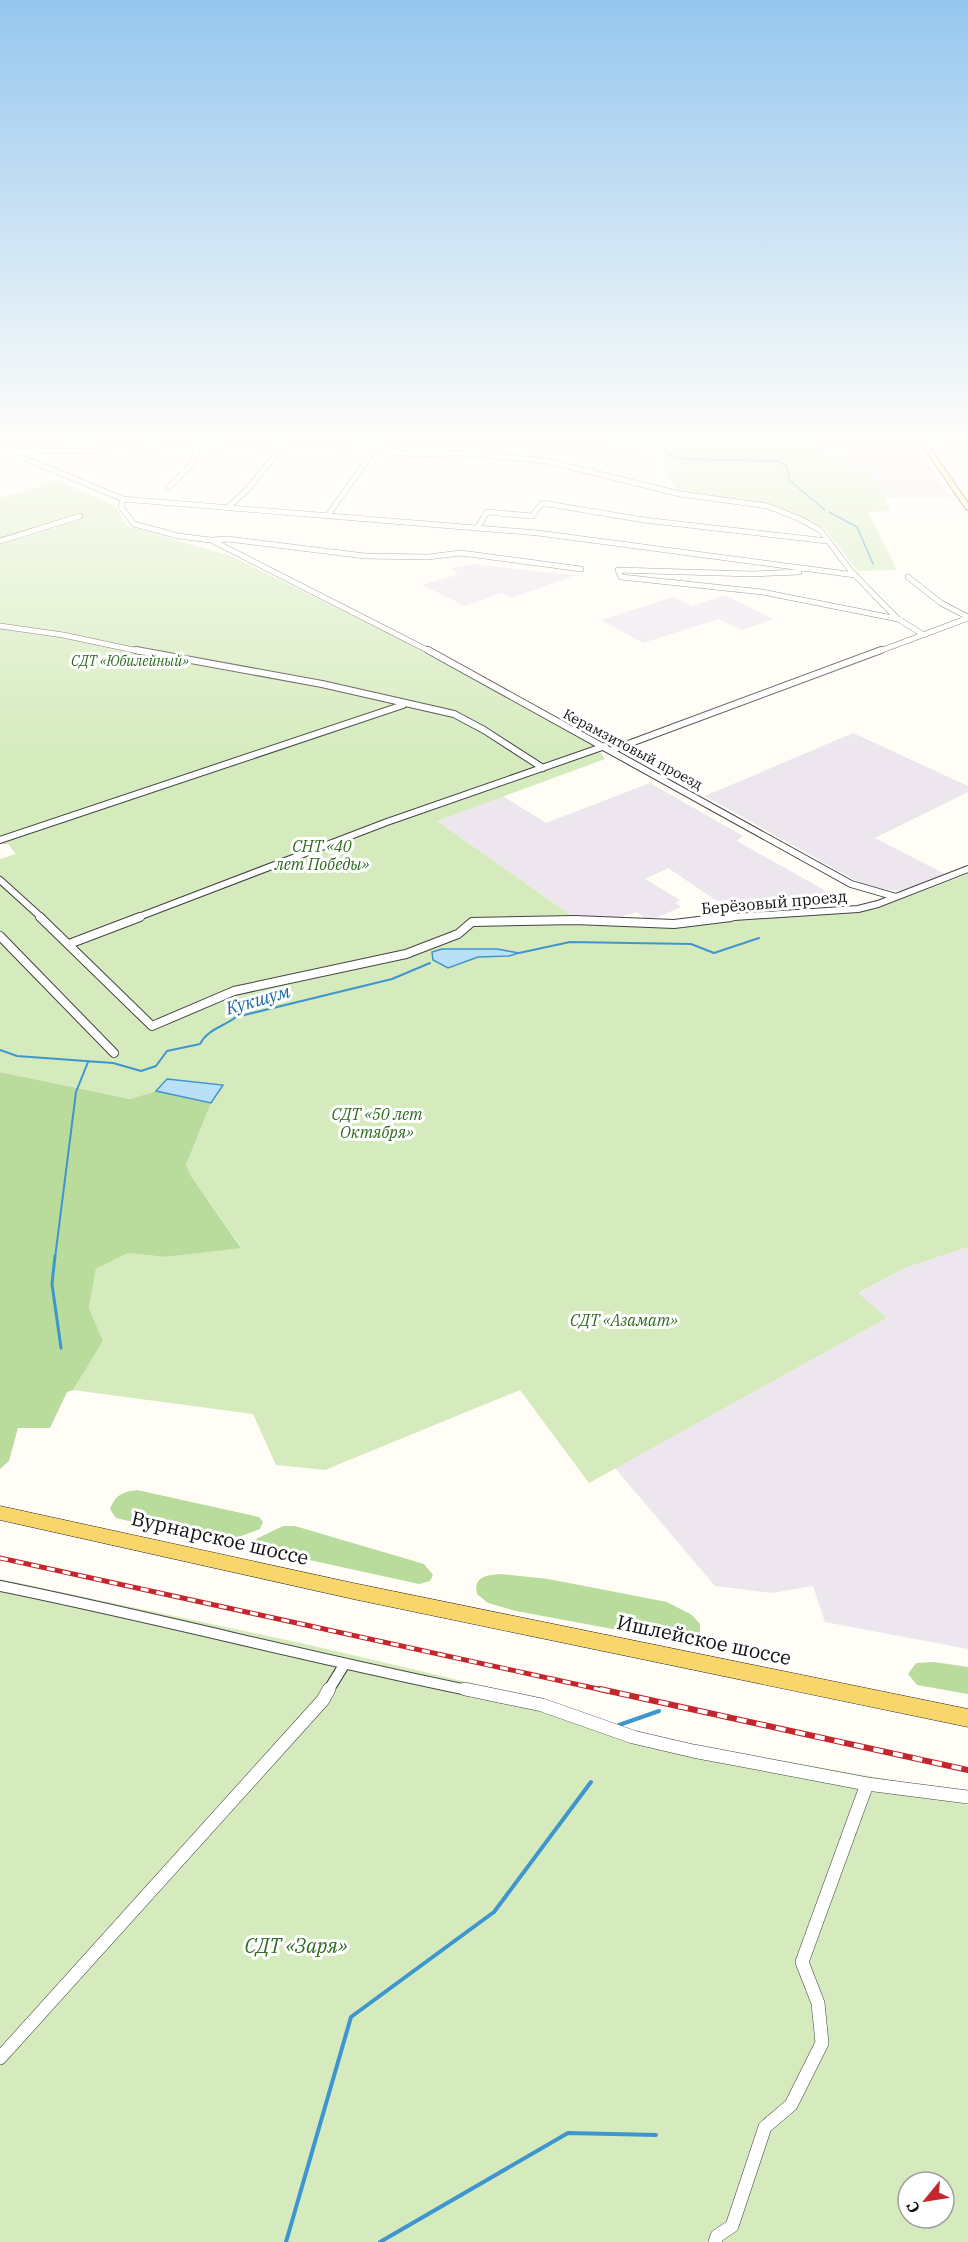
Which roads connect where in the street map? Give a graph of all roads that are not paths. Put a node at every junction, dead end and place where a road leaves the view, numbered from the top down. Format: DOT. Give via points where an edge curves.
graph roads {
  1 [pos="224,547"];
  2 [pos="289,547"];
  3 [pos="631,547"];
  4 [pos="832,547"];
  5 [pos="581,569"];
  6 [pos="820,571"];
  7 [pos="855,575"];
  8 [pos="908,577"];
  9 [pos="968,618"];
  10 [pos="898,619"];
  11 [pos="0,626"];
  12 [pos="924,635"];
  13 [pos="403,705"];
  14 [pos="609,748"];
  15 [pos="543,768"];
  16 [pos="0,840"];
  17 [pos="968,869"];
  18 [pos="0,880"];
  19 [pos="896,897"];
  20 [pos="0,936"];
  21 [pos="69,944"];
  22 [pos="114,1053"];
  23 [pos="0,1513"];
  24 [pos="0,1586"];
  25 [pos="431,1607"];
  26 [pos="344,1665"];
  27 [pos="968,1719"];
  28 [pos="867,1784"];
  29 [pos="968,1797"];
  30 [pos="0,2058"];
  31 [pos="715,2242"];
  1 -- 14 [label="street, Керамзитовый проезд" via="362,614"];
  2 -- 5 [label="street" via="365,556 461,553"];
  3 -- 6 [label="street"];
  4 -- 7 [label="street"];
  6 -- 7 [label="street"];
  6 -- 10 [label="street" via="752,574 618,570 621,577 762,592"];
  7 -- 10 [label="street"];
  8 -- 9 [label="street"];
  9 -- 12 [label="street"];
  10 -- 12 [label="street"];
  11 -- 13 [label="street" via="36,628 330,686"];
  12 -- 14 [label="street"];
  13 -- 15 [label="street" via="456,714"];
  13 -- 16 [label="street"];
  14 -- 15 [label="street"];
  14 -- 19 [label="street, Керамзитовый проезд" via="852,884"];
  15 -- 21 [label="street" via="310,851"];
  17 -- 19 [label="street, Берёзовый проезд"];
  18 -- 21 [label="street"];
  19 -- 21 [label="street, Берёзовый проезд" via="858,909 752,914 674,924 575,920 472,922 458,934 406,954 234,991 152,1026"];
  20 -- 22 [label="street"];
  23 -- 25 [label="main road, Вурнарское шоссе"];
  24 -- 26 [label="street" via="119,1610"];
  25 -- 27 [label="main road, Ишлейское шоссе"];
  26 -- 28 [label="street" via="543,1705 633,1737 693,1751"];
  26 -- 30 [label="street" via="323,1700"];
  28 -- 29 [label="street"];
  28 -- 31 [label="street" via="802,1962 818,2003 822,2043 791,2104 765,2127 732,2226"];
}
